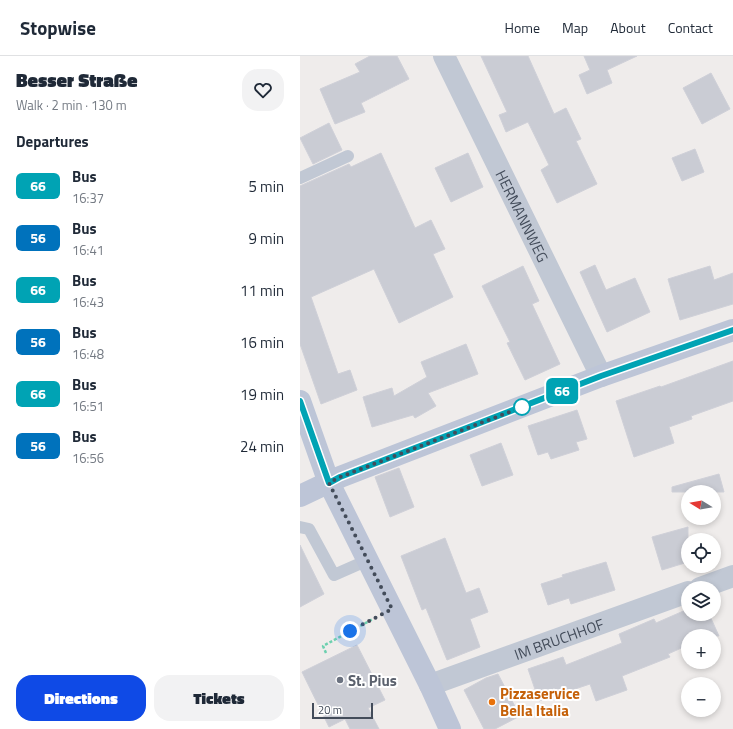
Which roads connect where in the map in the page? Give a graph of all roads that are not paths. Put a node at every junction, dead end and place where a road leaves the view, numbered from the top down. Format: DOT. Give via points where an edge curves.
graph roads {
  1 [pos="444,56"];
  2 [pos="348,156"];
  3 [pos="300,178"];
  4 [pos="733,330"];
  5 [pos="601,376"];
  6 [pos="300,401"];
  7 [pos="329,483"];
  8 [pos="300,496"];
  9 [pos="300,527"];
  10 [pos="368,560"];
  11 [pos="733,576"];
  12 [pos="719,581"];
  13 [pos="681,595"];
  14 [pos="430,685"];
  15 [pos="450,729"];
  1 -- 5 [label="street, HERMANNWEG"];
  2 -- 3 [label="lane"];
  4 -- 5 [label="main road"];
  5 -- 7 [label="main road"];
  6 -- 7 [label="main road"];
  7 -- 8 [label="main road"];
  7 -- 10 [label="main road"];
  9 -- 10 [label="lane" via="309,529 334,575"];
  10 -- 14 [label="main road"];
  11 -- 12 [label="street"];
  13 -- 14 [label="street, IM BRUCHHOF"];
  14 -- 15 [label="main road"];
}
